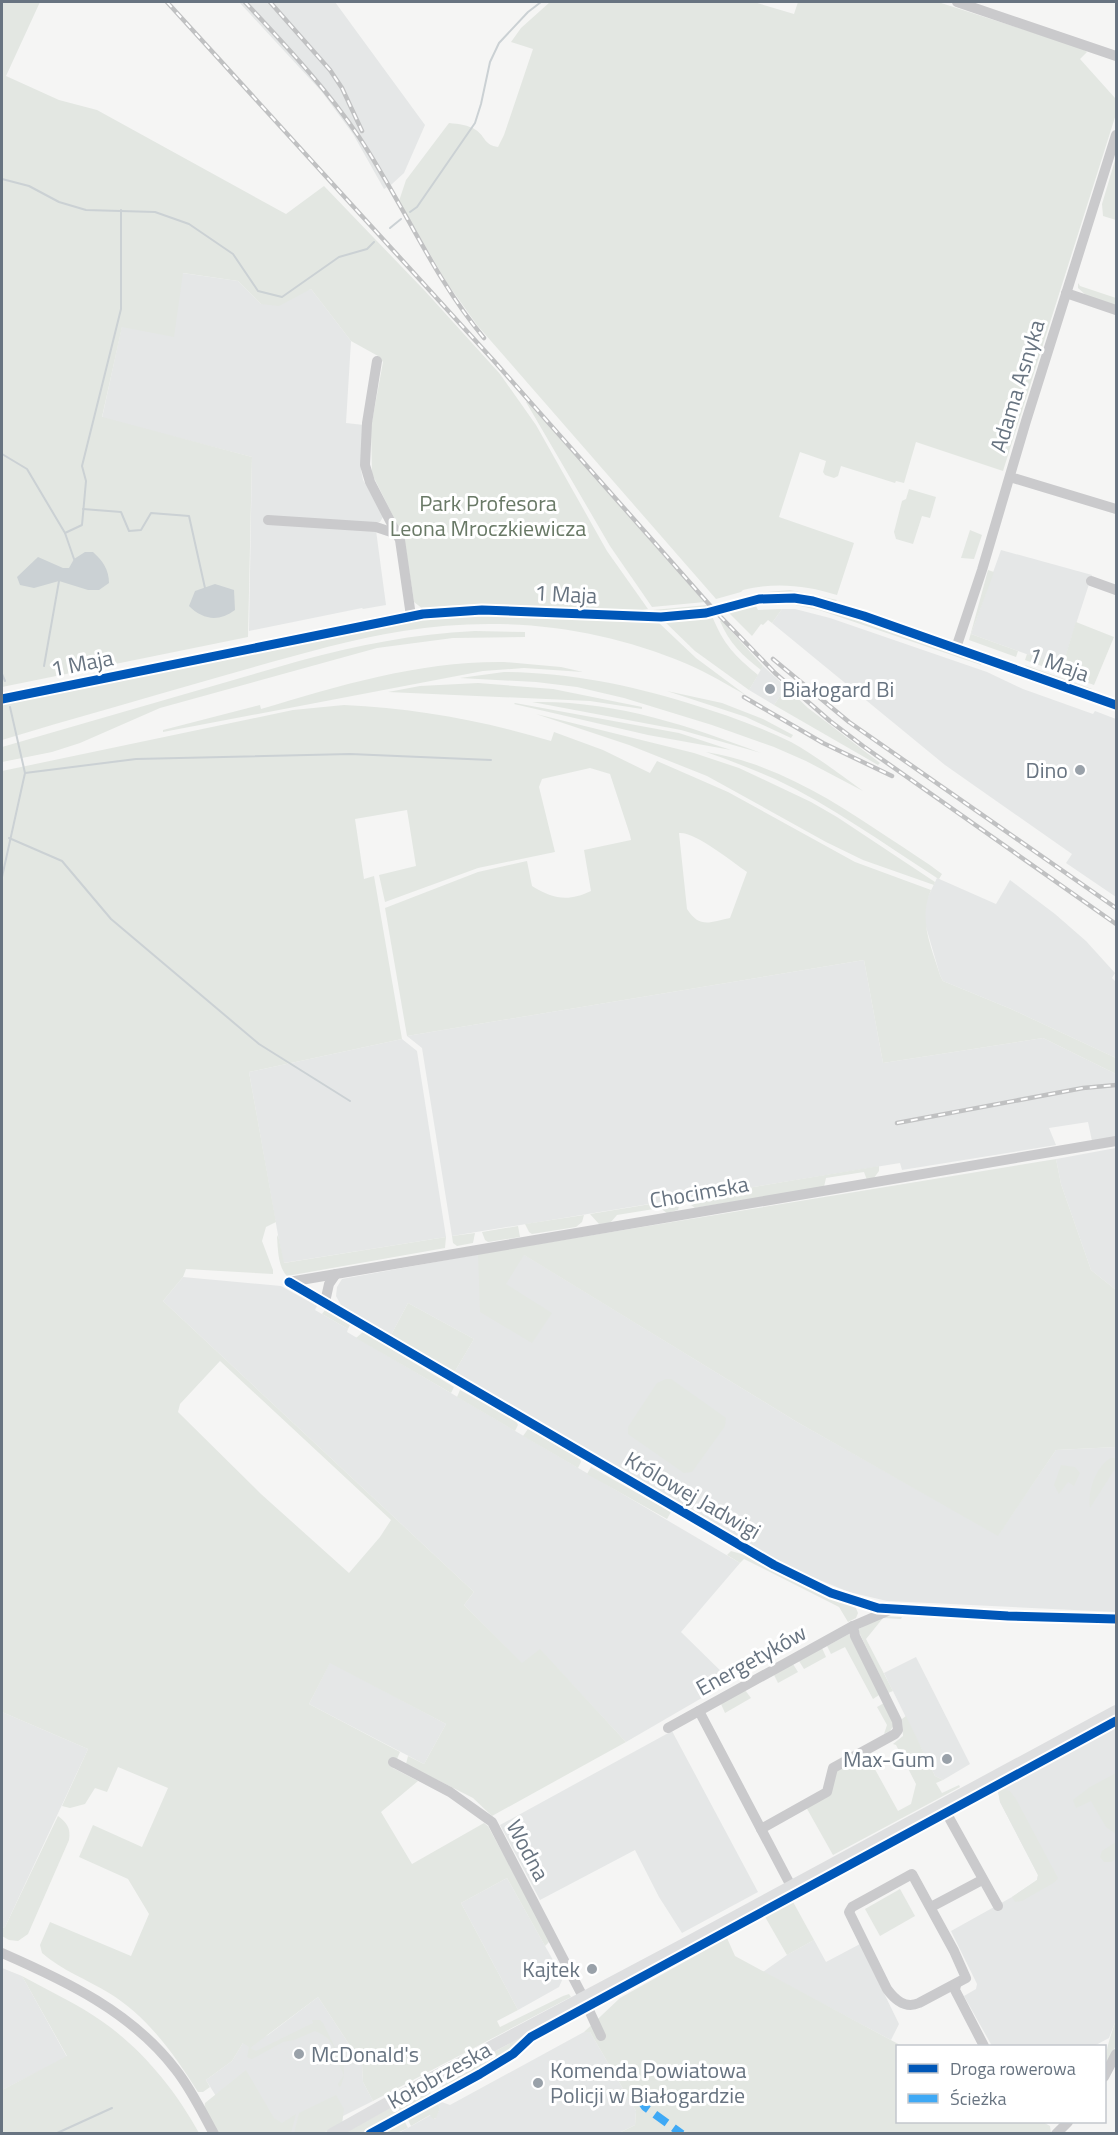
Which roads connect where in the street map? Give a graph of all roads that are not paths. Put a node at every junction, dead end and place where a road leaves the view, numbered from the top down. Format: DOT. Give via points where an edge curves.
graph roads {
  1 [pos="957,2"];
  2 [pos="1116,56"];
  3 [pos="1116,135"];
  4 [pos="1066,293"];
  5 [pos="1116,310"];
  6 [pos="377,361"];
  7 [pos="1010,477"];
  8 [pos="1116,509"];
  9 [pos="268,520"];
  10 [pos="397,534"];
  11 [pos="1091,581"];
  12 [pos="1116,590"];
  13 [pos="411,616"];
  14 [pos="956,648"];
  15 [pos="2,699"];
  16 [pos="1116,705"];
  17 [pos="1116,1141"];
  18 [pos="336,1274"];
  19 [pos="289,1282"];
  20 [pos="325,1302"];
  21 [pos="864,1604"];
  22 [pos="892,1609"];
  23 [pos="1116,1619"];
  24 [pos="857,1624"];
  25 [pos="699,1711"];
  26 [pos="1116,1711"];
  27 [pos="668,1728"];
  28 [pos="393,1762"];
  29 [pos="942,1804"];
  30 [pos="761,1829"];
  31 [pos="982,1880"];
  32 [pos="791,1886"];
  33 [pos="998,1906"];
  34 [pos="931,1907"];
  35 [pos="2,1953"];
  36 [pos="956,1985"];
  37 [pos="583,1998"];
  38 [pos="601,2036"];
  39 [pos="983,2045"];
  40 [pos="1116,2054"];
  41 [pos="1106,2073"];
  42 [pos="214,2133"];
  43 [pos="332,2133"];
  1 -- 2 [label="street"];
  3 -- 4 [label="street, Adama Asnyka"];
  4 -- 5 [label="street"];
  4 -- 7 [label="street, Adama Asnyka"];
  6 -- 10 [label="street" via="367,423 366,469"];
  7 -- 8 [label="street"];
  7 -- 14 [label="street, Adama Asnyka"];
  9 -- 10 [label="street" via="376,527"];
  10 -- 13 [label="street"];
  11 -- 12 [label="street"];
  13 -- 14 [label="street, 1 Maja" via="482,610 661,618 706,613 749,600 785,597 837,608"];
  13 -- 15 [label="street, 1 Maja"];
  14 -- 16 [label="street, 1 Maja"];
  17 -- 18 [label="street, Chocimska"];
  18 -- 19 [label="street, Chocimska"];
  18 -- 20 [label="street"];
  19 -- 20 [label="street, Królowej Jadwigi"];
  20 -- 21 [label="street, Królowej Jadwigi" via="774,1565 831,1593"];
  21 -- 22 [label="street, Królowej Jadwigi"];
  21 -- 24 [label="street"];
  22 -- 23 [label="street, Królowej Jadwigi"];
  22 -- 24 [label="street, Energetyków"];
  24 -- 25 [label="street, Energetyków"];
  24 -- 30 [label="street" via="855,1636 898,1730 833,1768 827,1792"];
  25 -- 27 [label="street, Energetyków"];
  25 -- 30 [label="street"];
  26 -- 29 [label="main road, Kołobrzeska"];
  28 -- 37 [label="street, Wodna" via="450,1792 492,1822"];
  29 -- 31 [label="street"];
  29 -- 32 [label="main road, Kołobrzeska"];
  30 -- 32 [label="street"];
  31 -- 33 [label="street"];
  31 -- 34 [label="street"];
  32 -- 37 [label="main road, Kołobrzeska"];
  34 -- 36 [label="street" via="966,1976"];
  34 -- 36 [label="street" via="912,1874 849,1912 895,1999 906,2006 915,2005"];
  35 -- 42 [label="street" via="75,1986 124,2019 177,2071"];
  36 -- 39 [label="street"];
  37 -- 38 [label="street, Wodna"];
  37 -- 43 [label="main road, Kołobrzeska"];
  40 -- 41 [label="street"];
}
